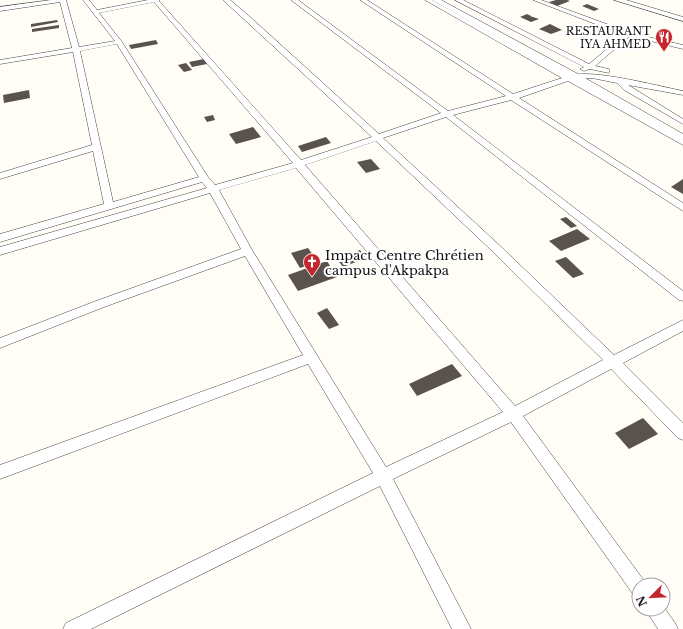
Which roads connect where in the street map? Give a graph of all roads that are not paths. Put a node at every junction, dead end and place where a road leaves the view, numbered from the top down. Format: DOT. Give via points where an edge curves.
graph roads {
  1 [pos="62,0"];
  2 [pos="86,0"];
  3 [pos="156,0"];
  4 [pos="226,0"];
  5 [pos="294,0"];
  6 [pos="362,0"];
  7 [pos="428,0"];
  8 [pos="436,0"];
  9 [pos="448,0"];
  10 [pos="458,0"];
  11 [pos="536,0"];
  12 [pos="618,0"];
  13 [pos="0,9"];
  14 [pos="96,12"];
  15 [pos="683,19"];
  16 [pos="629,34"];
  17 [pos="118,42"];
  18 [pos="683,47"];
  19 [pos="76,49"];
  20 [pos="0,62"];
  21 [pos="582,75"];
  22 [pos="618,80"];
  23 [pos="606,84"];
  24 [pos="626,88"];
  25 [pos="683,88"];
  26 [pos="683,93"];
  27 [pos="513,97"];
  28 [pos="683,100"];
  29 [pos="447,114"];
  30 [pos="683,122"];
  31 [pos="683,128"];
  32 [pos="377,137"];
  33 [pos="683,138"];
  34 [pos="683,142"];
  35 [pos="96,147"];
  36 [pos="299,164"];
  37 [pos="0,176"];
  38 [pos="204,178"];
  39 [pos="213,189"];
  40 [pos="109,207"];
  41 [pos="683,208"];
  42 [pos="0,238"];
  43 [pos="0,251"];
  44 [pos="247,251"];
  45 [pos="683,297"];
  46 [pos="683,326"];
  47 [pos="0,343"];
  48 [pos="312,357"];
  49 [pos="615,362"];
  50 [pos="513,414"];
  51 [pos="683,433"];
  52 [pos="0,472"];
  53 [pos="383,476"];
  54 [pos="631,577"];
  55 [pos="660,617"];
  56 [pos="72,629"];
  57 [pos="462,629"];
  58 [pos="669,629"];
  1 -- 13 [label="street"];
  1 -- 19 [label="street"];
  2 -- 14 [label="street"];
  3 -- 14 [label="street"];
  3 -- 36 [label="street"];
  4 -- 32 [label="street"];
  5 -- 29 [label="street"];
  6 -- 27 [label="street"];
  7 -- 21 [label="street"];
  8 -- 21 [label="street"];
  9 -- 21 [label="street"];
  10 -- 21 [label="street"];
  11 -- 16 [label="street"];
  12 -- 15 [label="street"];
  14 -- 17 [label="street"];
  16 -- 18 [label="street"];
  16 -- 21 [label="street"];
  17 -- 19 [label="street"];
  17 -- 38 [label="street"];
  19 -- 20 [label="street"];
  19 -- 35 [label="street"];
  21 -- 22 [label="street"];
  21 -- 23 [label="street"];
  21 -- 25 [label="street"];
  21 -- 27 [label="street"];
  21 -- 33 [label="street"];
  21 -- 34 [label="street"];
  22 -- 24 [label="street"];
  22 -- 26 [label="street"];
  23 -- 24 [label="street"];
  23 -- 31 [label="street"];
  24 -- 28 [label="street"];
  24 -- 30 [label="street"];
  27 -- 29 [label="street"];
  27 -- 41 [label="street"];
  29 -- 32 [label="street"];
  29 -- 45 [label="street"];
  32 -- 36 [label="street"];
  32 -- 49 [label="street" via="430,184"];
  35 -- 37 [label="street"];
  35 -- 40 [label="street"];
  36 -- 39 [label="street"];
  36 -- 50 [label="street"];
  38 -- 39 [label="street"];
  38 -- 40 [label="street"];
  39 -- 43 [label="street"];
  39 -- 44 [label="street"];
  40 -- 42 [label="street"];
  44 -- 47 [label="street"];
  44 -- 48 [label="street"];
  46 -- 49 [label="street"];
  48 -- 52 [label="street"];
  48 -- 53 [label="street"];
  49 -- 50 [label="street"];
  49 -- 51 [label="street"];
  50 -- 53 [label="street"];
  50 -- 54 [label="street"];
  53 -- 56 [label="street"];
  53 -- 57 [label="street"];
  55 -- 58 [label="street"];
}
